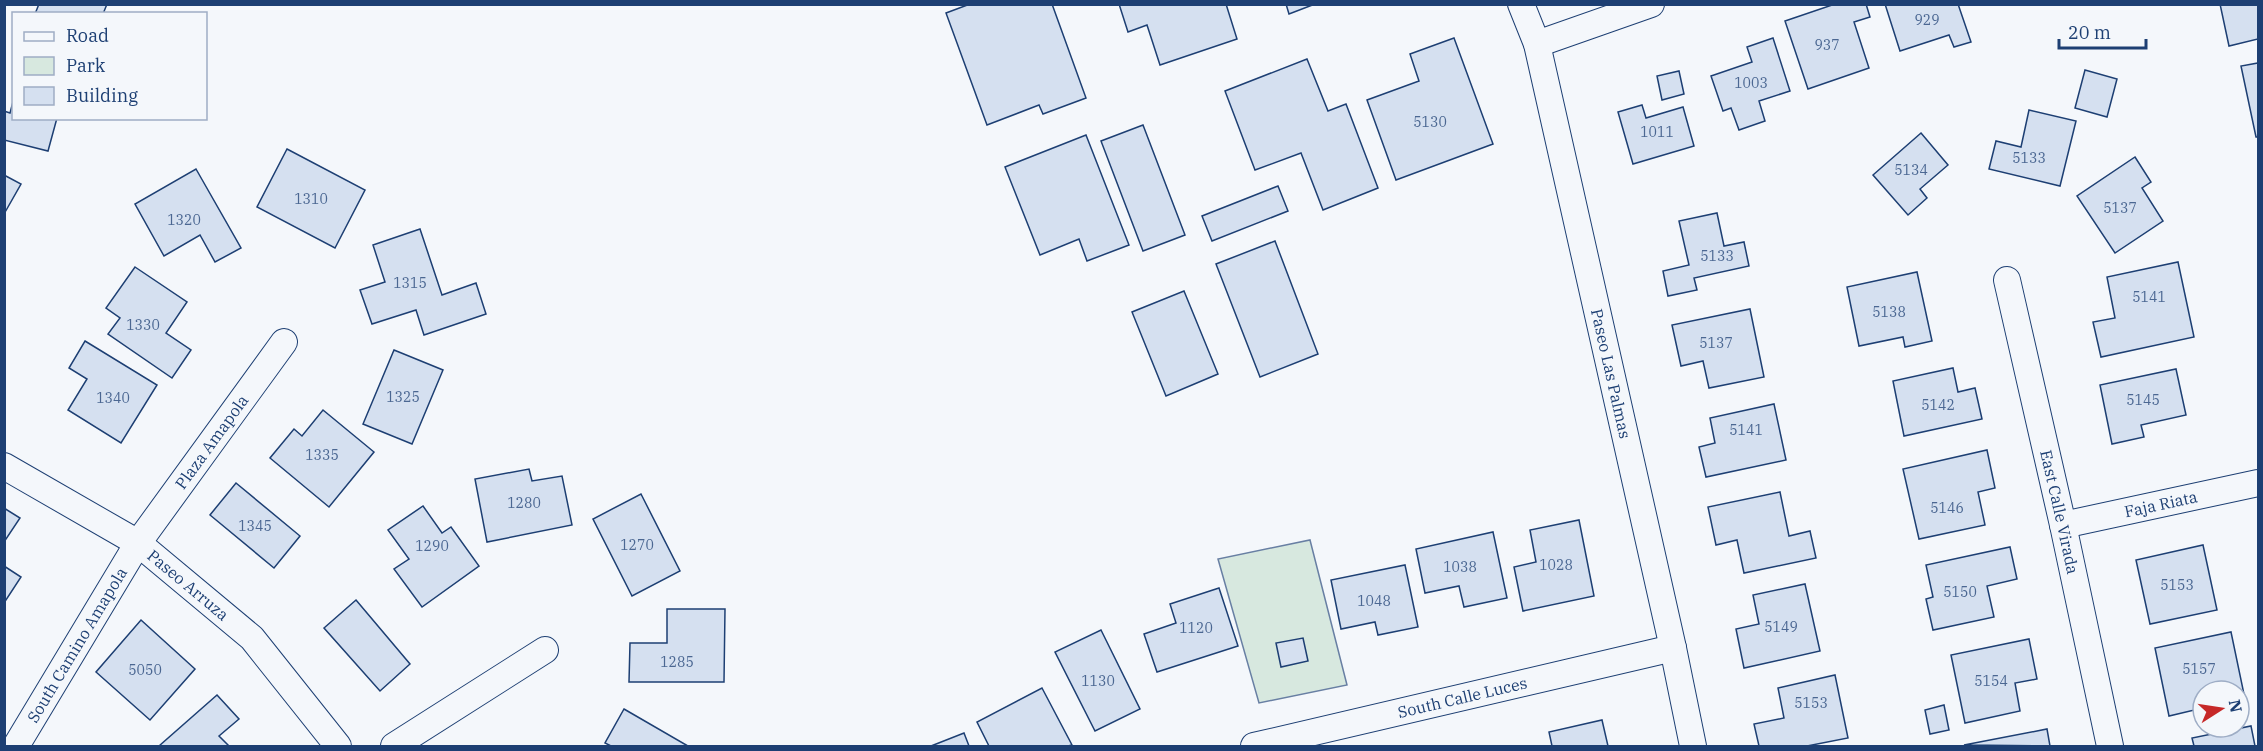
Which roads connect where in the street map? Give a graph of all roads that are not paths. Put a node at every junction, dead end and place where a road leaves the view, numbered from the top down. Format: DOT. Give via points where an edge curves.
graph roads {
  1 [pos="1521,4"];
  2 [pos="1651,4"];
  3 [pos="1537,44"];
  4 [pos="2007,280"];
  5 [pos="284,342"];
  6 [pos="4,466"];
  7 [pos="2259,483"];
  8 [pos="2062,525"];
  9 [pos="138,543"];
  10 [pos="1673,648"];
  11 [pos="545,650"];
  12 [pos="1256,746"];
  13 [pos="16,747"];
  14 [pos="338,747"];
  15 [pos="394,747"];
  16 [pos="1693,747"];
  17 [pos="2110,747"];
  1 -- 3 [label="street, Paseo Las Palmas"];
  2 -- 3 [label="street"];
  3 -- 10 [label="street, Paseo Las Palmas"];
  4 -- 8 [label="street, East Calle Virada"];
  5 -- 9 [label="street, Plaza Amapola"];
  6 -- 9 [label="street, Paseo Arruza"];
  7 -- 8 [label="street, Faja Riata"];
  8 -- 17 [label="street, East Calle Virada"];
  9 -- 13 [label="street, South Camino Amapola"];
  9 -- 14 [label="street, Paseo Arruza" via="252,638"];
  10 -- 12 [label="street, South Calle Luces"];
  10 -- 16 [label="street, Paseo Las Palmas"];
  11 -- 15 [label="street"];
}
